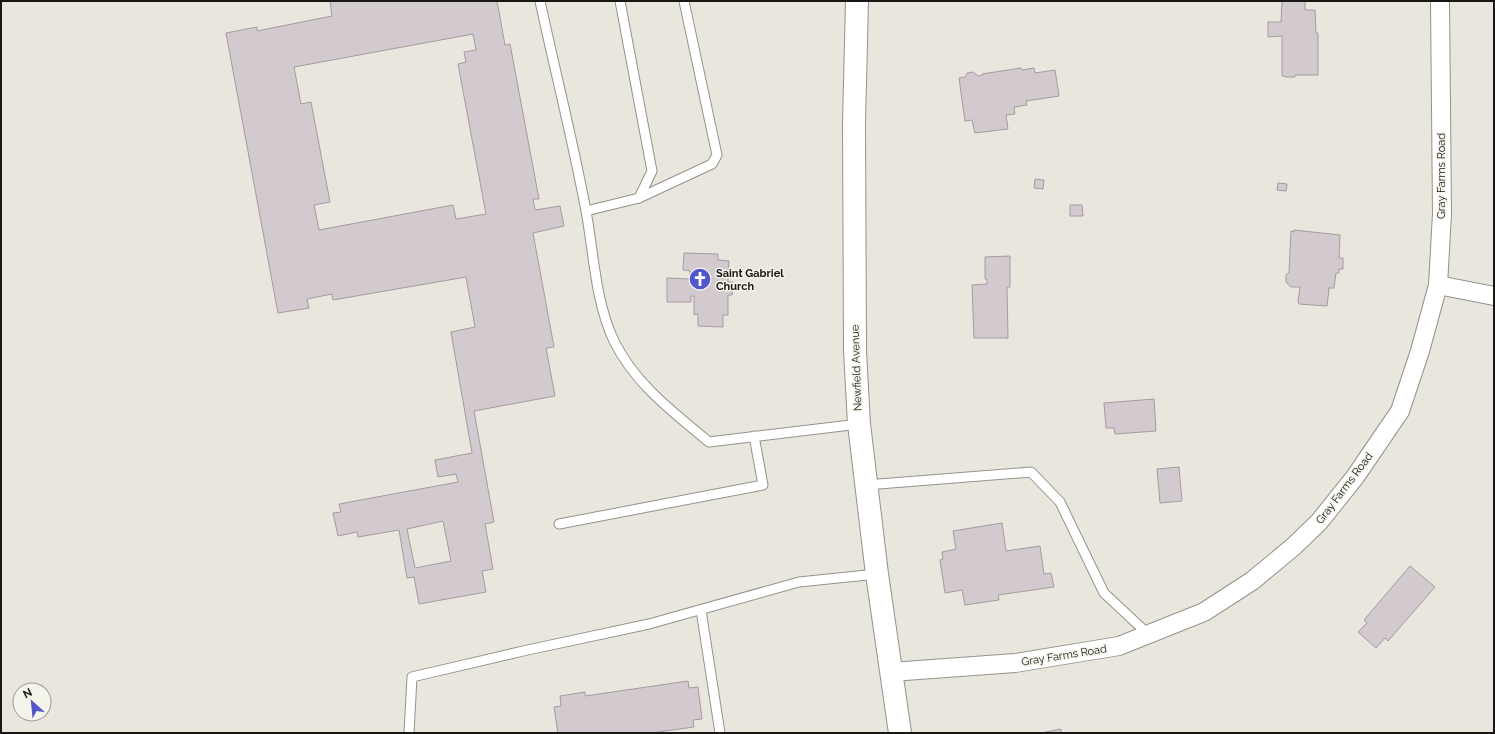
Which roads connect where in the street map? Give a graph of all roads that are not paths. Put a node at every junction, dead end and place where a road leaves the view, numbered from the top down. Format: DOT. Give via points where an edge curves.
graph roads {
  1 [pos="540,1"];
  2 [pos="620,1"];
  3 [pos="684,1"];
  4 [pos="856,1"];
  5 [pos="1440,1"];
  6 [pos="639,198"];
  7 [pos="586,211"];
  8 [pos="1438,285"];
  9 [pos="1494,296"];
  10 [pos="859,424"];
  11 [pos="754,436"];
  12 [pos="866,485"];
  13 [pos="559,524"];
  14 [pos="877,574"];
  15 [pos="701,610"];
  16 [pos="1148,634"];
  17 [pos="891,672"];
  18 [pos="409,733"];
  19 [pos="720,733"];
  20 [pos="900,733"];
  1 -- 7 [label="lane"];
  2 -- 6 [label="lane" via="652,171"];
  3 -- 6 [label="lane" via="717,155 712,164"];
  4 -- 10 [label="main road, Newfield Avenue" via="855,350"];
  5 -- 8 [label="street, Gray Farms Road" via="1442,214"];
  6 -- 7 [label="lane"];
  7 -- 11 [label="lane" via="601,302 614,341 635,375 665,406 708,442"];
  8 -- 9 [label="street"];
  8 -- 16 [label="street, Gray Farms Road" via="1400,411 1355,477 1319,522 1252,581 1204,612"];
  10 -- 11 [label="lane"];
  10 -- 12 [label="main road, Newfield Avenue"];
  11 -- 13 [label="lane" via="763,485"];
  12 -- 14 [label="main road, Newfield Avenue"];
  12 -- 16 [label="lane" via="1031,472 1060,502 1104,593"];
  14 -- 15 [label="lane" via="799,582"];
  14 -- 17 [label="main road, Newfield Avenue"];
  15 -- 18 [label="lane" via="412,677"];
  15 -- 19 [label="lane"];
  16 -- 17 [label="street, Gray Farms Road" via="1119,646 1015,663"];
  17 -- 20 [label="main road, Newfield Avenue"];
}
